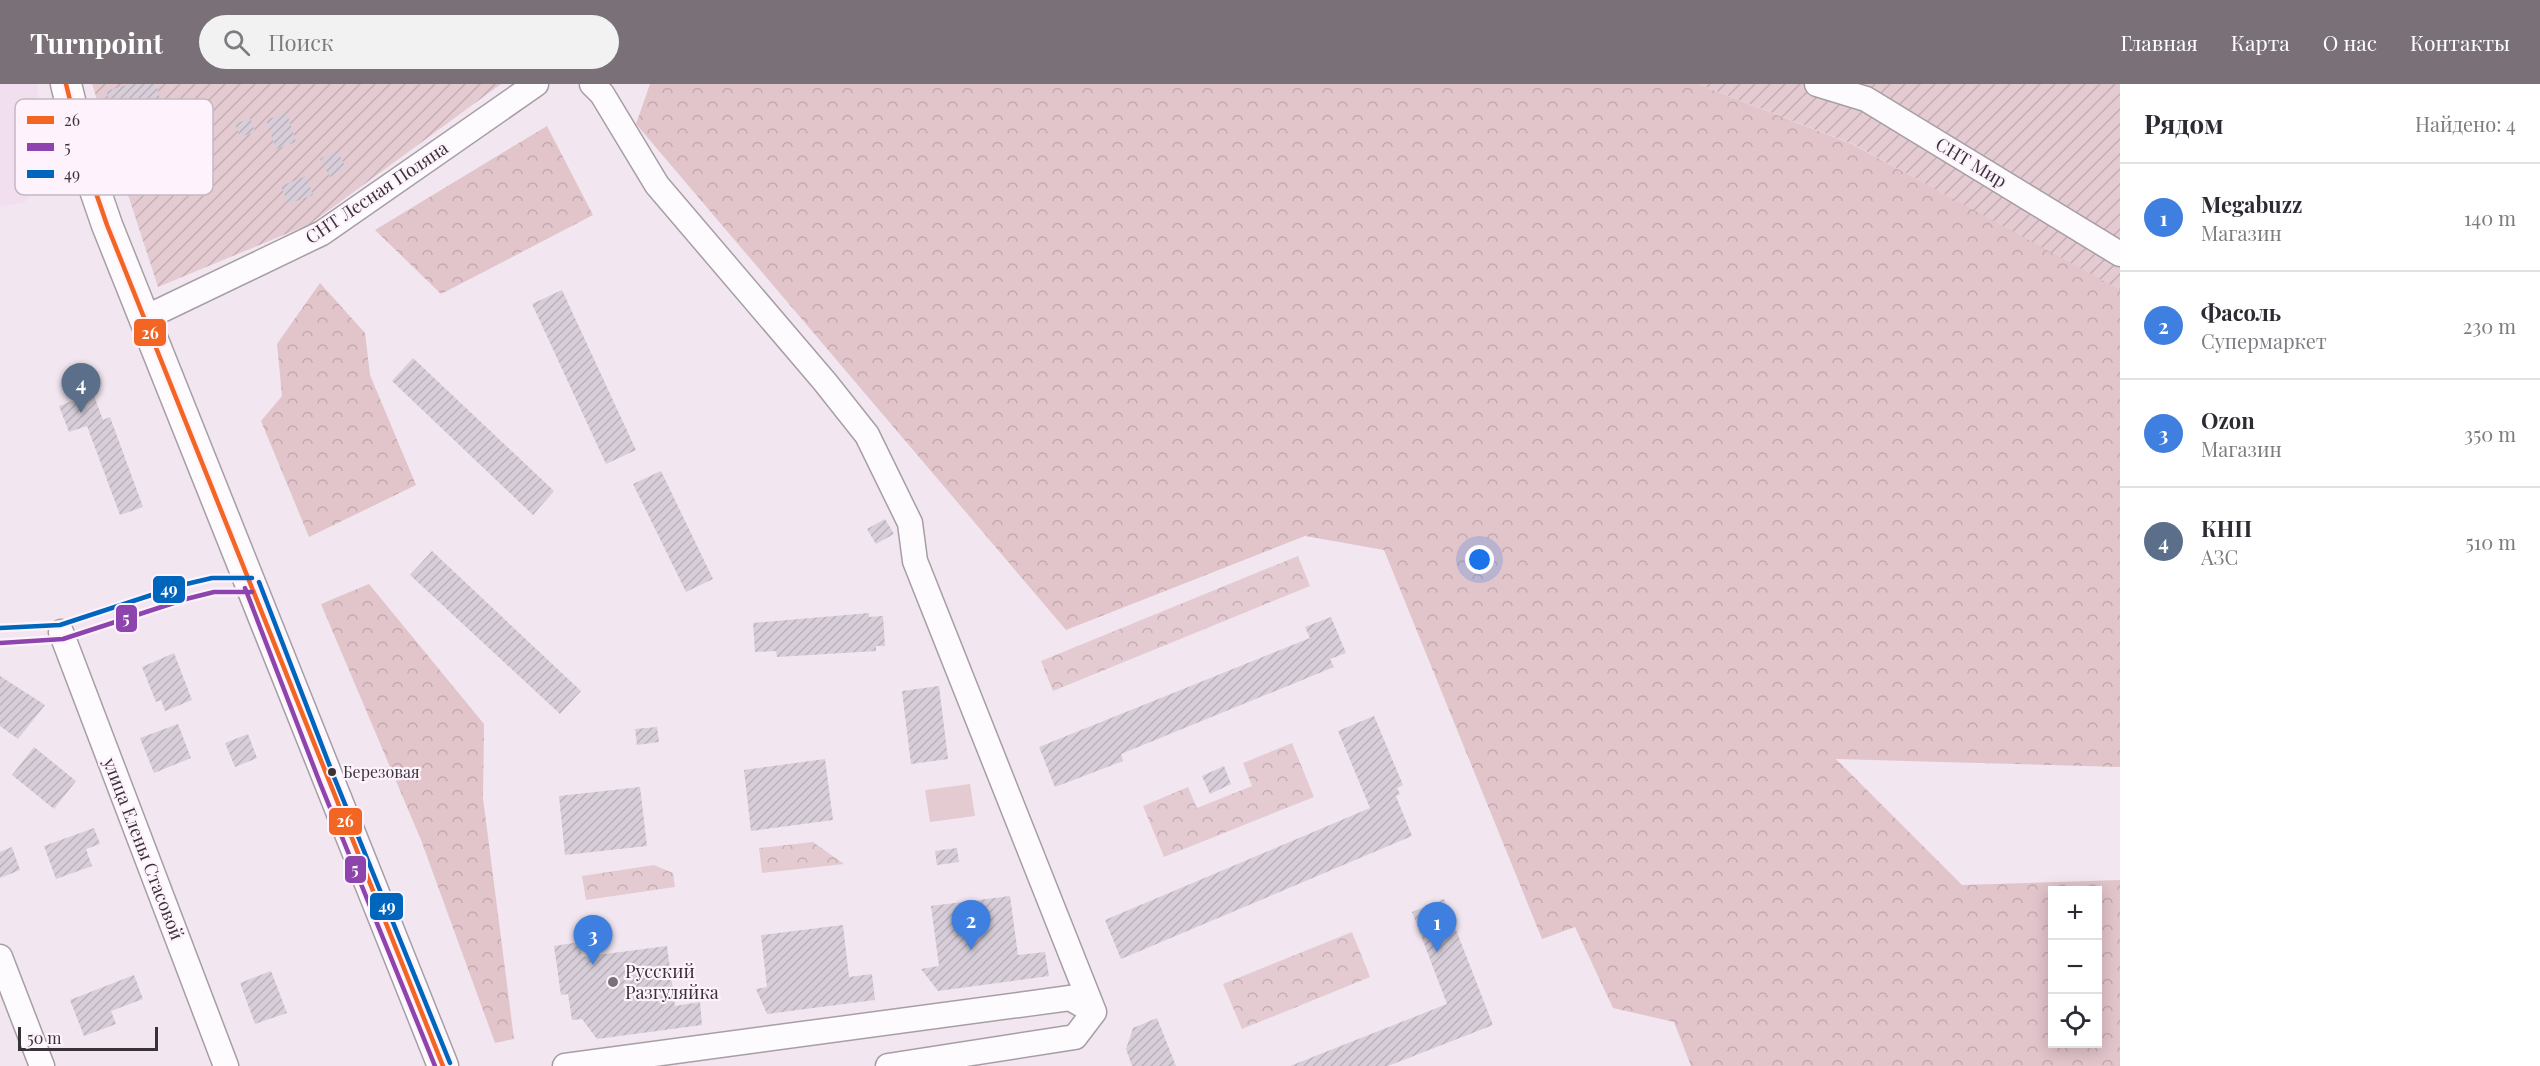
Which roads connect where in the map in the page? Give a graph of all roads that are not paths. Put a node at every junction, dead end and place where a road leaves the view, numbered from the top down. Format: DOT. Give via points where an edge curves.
graph roads {
  1 [pos="66,84"];
  2 [pos="536,84"];
  3 [pos="592,84"];
  4 [pos="1817,84"];
  5 [pos="70,99"];
  6 [pos="98,195"];
  7 [pos="2120,254"];
  8 [pos="145,318"];
  9 [pos="61,632"];
  10 [pos="0,957"];
  11 [pos="1094,1012"];
  12 [pos="42,1066"];
  13 [pos="226,1066"];
  14 [pos="443,1066"];
  15 [pos="565,1066"];
  16 [pos="888,1066"];
  1 -- 5 [label="main road"];
  2 -- 8 [label="street, СНТ Лесная Поляна" via="322,233"];
  3 -- 11 [label="street" via="657,185 867,435 910,523 915,561"];
  4 -- 7 [label="street, СНТ Мир" via="1866,99"];
  6 -- 8 [label="main road"];
  8 -- 14 [label="main road"];
  9 -- 13 [label="street, улица Елены Стасовой"];
  10 -- 12 [label="street"];
  11 -- 15 [label="street" via="1070,998"];
  11 -- 16 [label="street" via="1075,1037"];
}
